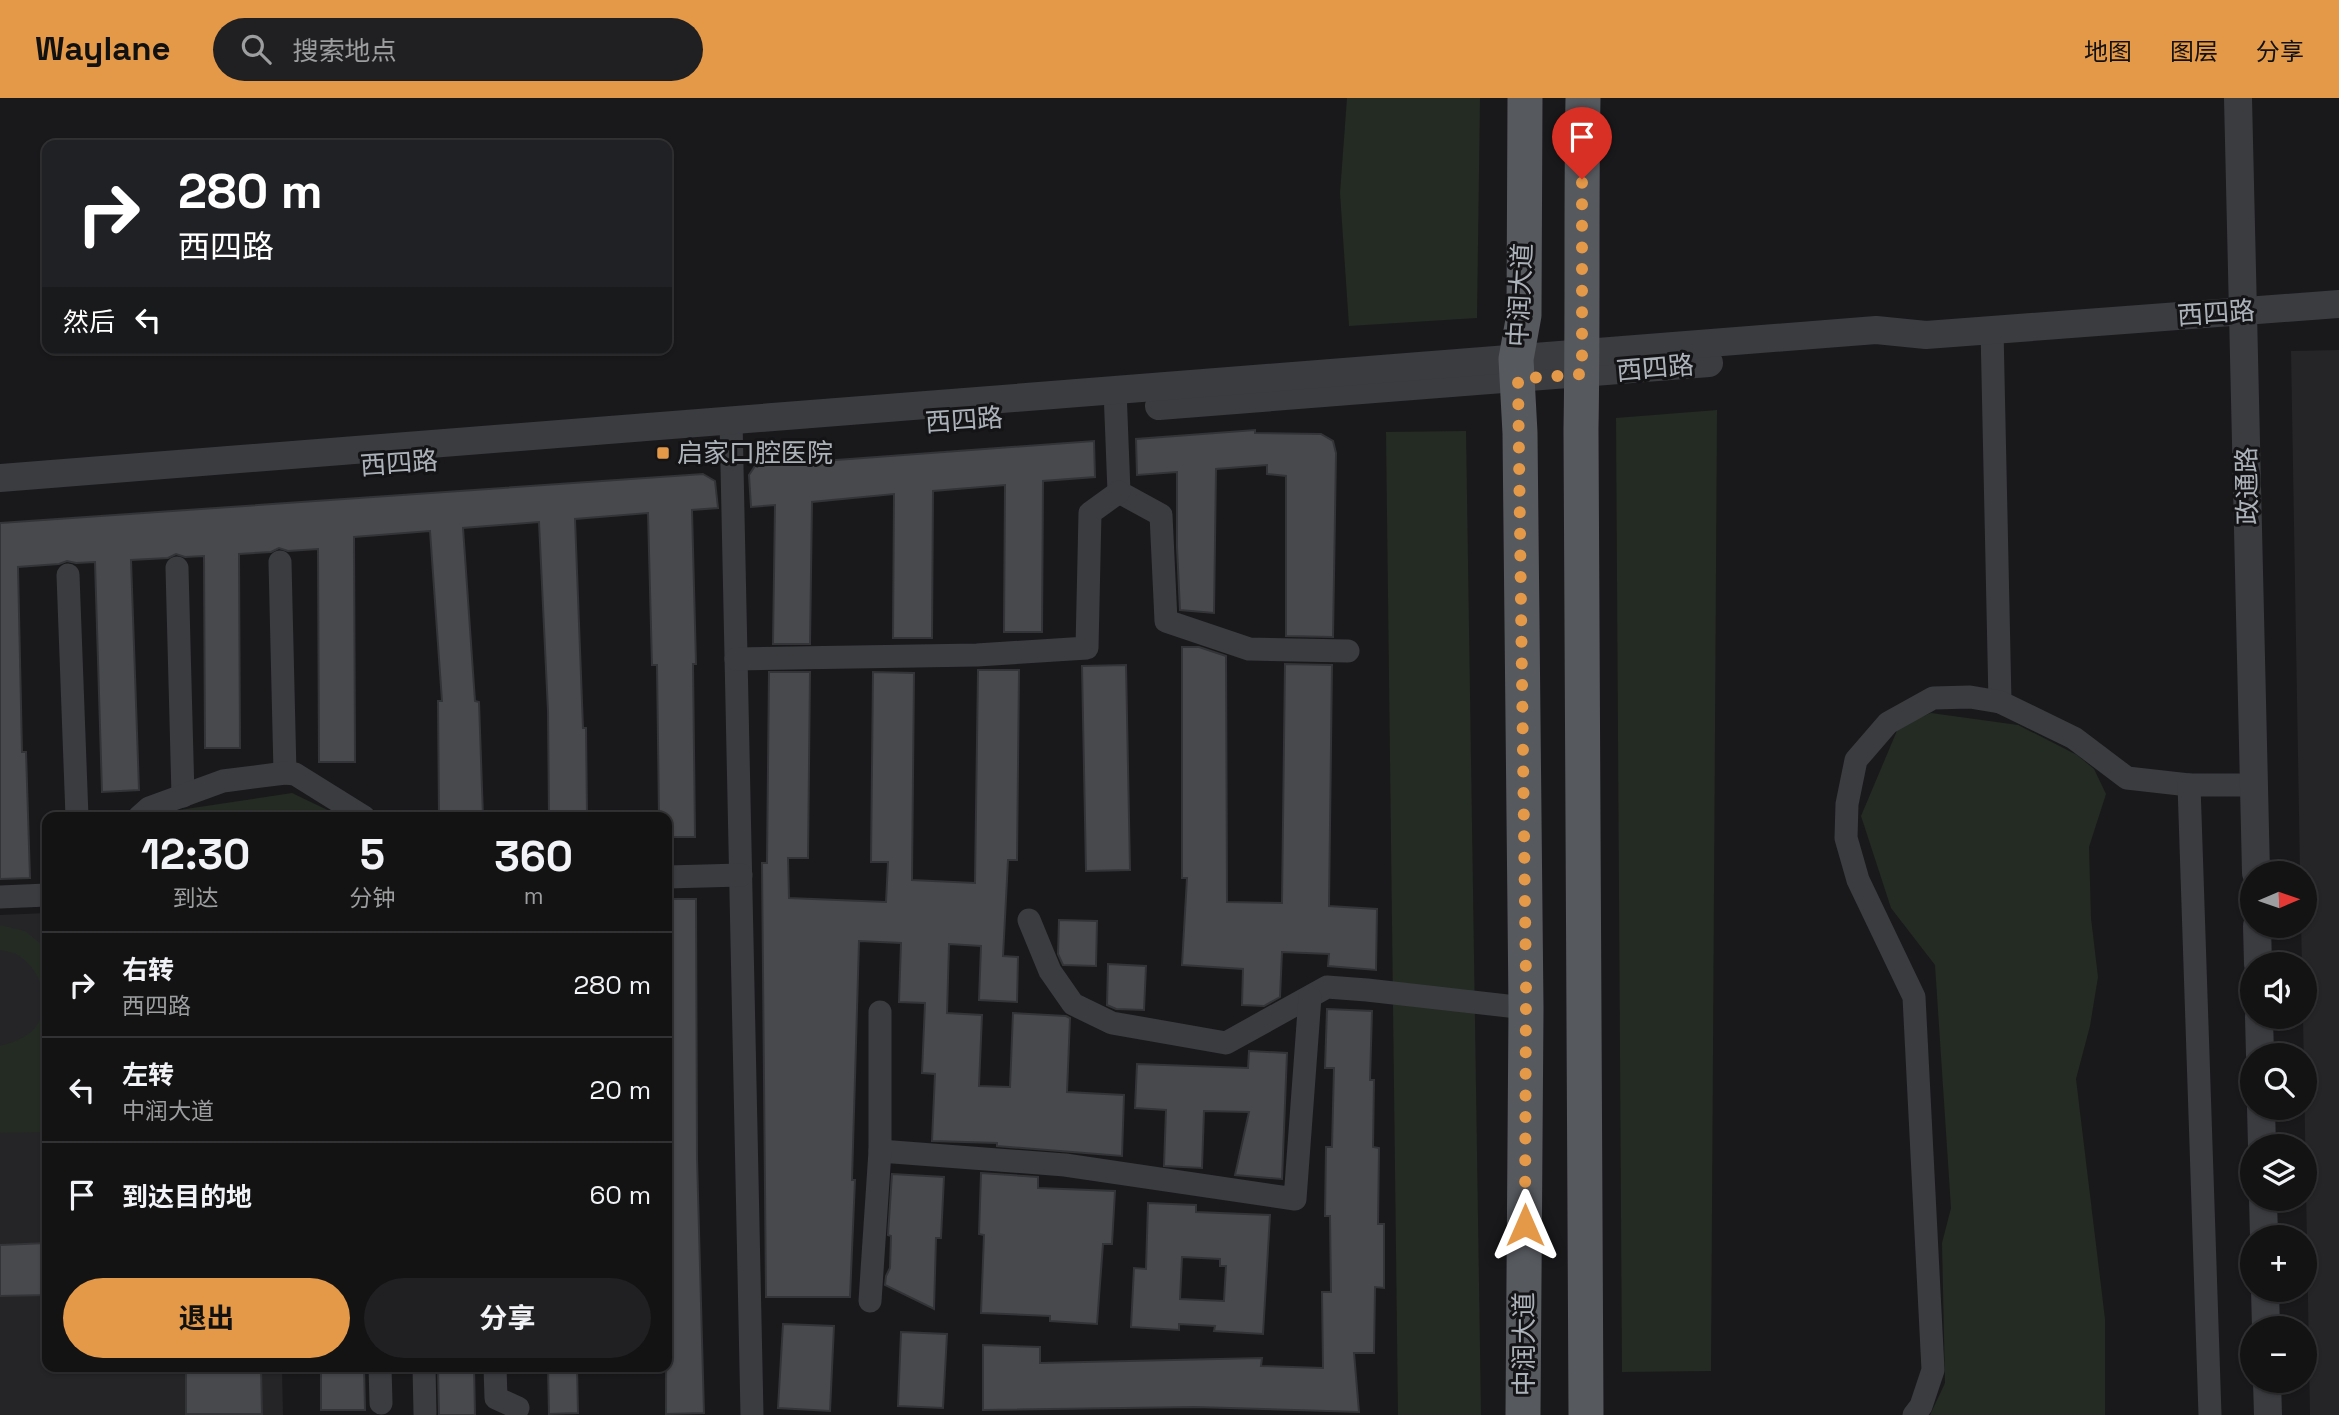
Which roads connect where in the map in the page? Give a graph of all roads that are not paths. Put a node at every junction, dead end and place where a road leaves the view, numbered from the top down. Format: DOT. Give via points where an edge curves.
graph roads {
  1 [pos="1525,98"];
  2 [pos="1583,98"];
  3 [pos="2238,98"];
  4 [pos="2339,304"];
  5 [pos="2243,311"];
  6 [pos="1992,330"];
  7 [pos="1583,364"];
  8 [pos="1517,369"];
  9 [pos="1115,400"];
  10 [pos="731,428"];
  11 [pos="0,478"];
  12 [pos="1119,492"];
  13 [pos="0,494"];
  14 [pos="280,562"];
  15 [pos="177,568"];
  16 [pos="68,575"];
  17 [pos="1348,651"];
  18 [pos="736,659"];
  19 [pos="2000,702"];
  20 [pos="285,773"];
  21 [pos="2189,785"];
  22 [pos="2254,785"];
  23 [pos="183,796"];
  24 [pos="78,812"];
  25 [pos="145,812"];
  26 [pos="356,812"];
  27 [pos="2256,861"];
  28 [pos="741,875"];
  29 [pos="672,877"];
  30 [pos="42,895"];
  31 [pos="0,897"];
  32 [pos="1029,920"];
  33 [pos="1310,997"];
  34 [pos="1526,1008"];
  35 [pos="880,1012"];
  36 [pos="880,1152"];
  37 [pos="870,1301"];
  38 [pos="380,1372"];
  39 [pos="424,1372"];
  40 [pos="495,1372"];
  41 [pos="2267,1393"];
  42 [pos="381,1403"];
  43 [pos="519,1408"];
  44 [pos="425,1413"];
  45 [pos="752,1415"];
  46 [pos="1523,1415"];
  47 [pos="1586,1415"];
  48 [pos="1914,1415"];
  49 [pos="2210,1415"];
  50 [pos="2268,1415"];
  1 -- 8 [label="main road, 中润大道" via="1524,315"];
  2 -- 7 [label="main road"];
  3 -- 5 [label="street, 政通路"];
  4 -- 5 [label="street, 西四路"];
  5 -- 6 [label="street, 西四路"];
  5 -- 22 [label="street, 政通路"];
  6 -- 7 [label="street, 西四路" via="1926,335 1881,348"];
  6 -- 19 [label="street"];
  7 -- 8 [label="street, 西四路"];
  7 -- 47 [label="main road"];
  8 -- 9 [label="street, 西四路"];
  8 -- 34 [label="main road, 中润大道"];
  9 -- 10 [label="street, 西四路"];
  9 -- 12 [label="street"];
  10 -- 11 [label="street, 西四路"];
  10 -- 13 [label="street, 西四路"];
  10 -- 18 [label="street"];
  12 -- 17 [label="street" via="1161,515 1166,621 1249,649"];
  12 -- 18 [label="street" via="1090,513 1087,648 977,655"];
  14 -- 20 [label="street"];
  15 -- 23 [label="street"];
  16 -- 24 [label="street"];
  18 -- 28 [label="street"];
  19 -- 21 [label="street" via="2074,738 2127,778"];
  19 -- 48 [label="street" via="1933,698 1888,723 1856,760 1847,804 1846,838 1858,880 1914,997 1933,1370"];
  20 -- 23 [label="street" via="223,781"];
  20 -- 26 [label="street" via="295,774"];
  21 -- 22 [label="street"];
  21 -- 49 [label="street"];
  22 -- 27 [label="street, 政通路"];
  23 -- 25 [label="street"];
  28 -- 29 [label="street"];
  28 -- 45 [label="street"];
  30 -- 31 [label="street"];
  32 -- 33 [label="street" via="1050,971 1073,1004 1112,1023 1226,1043"];
  33 -- 34 [label="street" via="1327,987 1367,989"];
  33 -- 36 [label="street" via="1295,1199 1065,1165"];
  34 -- 46 [label="main road, 中润大道"];
  35 -- 36 [label="street"];
  36 -- 37 [label="street"];
  38 -- 42 [label="street"];
  39 -- 44 [label="street"];
  40 -- 43 [label="street" via="496,1398"];
  41 -- 50 [label="street"];
}
